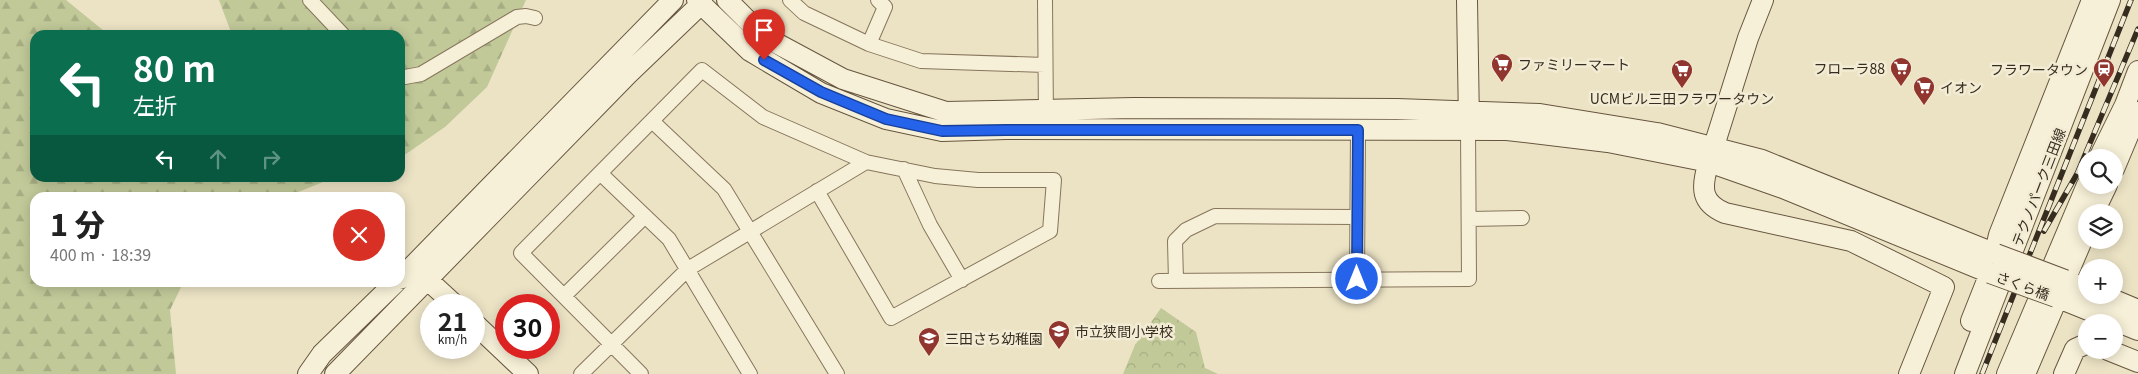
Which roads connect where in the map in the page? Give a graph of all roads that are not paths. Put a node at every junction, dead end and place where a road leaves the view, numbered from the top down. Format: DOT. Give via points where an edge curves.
graph roads {
  1 [pos="310,0"];
  2 [pos="673,0"];
  3 [pos="727,0"];
  4 [pos="790,0"];
  5 [pos="878,0"];
  6 [pos="1045,0"];
  7 [pos="1468,0"];
  8 [pos="1763,0"];
  9 [pos="2092,0"];
  10 [pos="2110,0"];
  11 [pos="700,1"];
  12 [pos="535,18"];
  13 [pos="339,30"];
  14 [pos="868,44"];
  15 [pos="1046,65"];
  16 [pos="2138,70"];
  17 [pos="405,77"];
  18 [pos="1470,110"];
  19 [pos="2138,112"];
  20 [pos="1050,120"];
  21 [pos="652,121"];
  22 [pos="1358,130"];
  23 [pos="1468,130"];
  24 [pos="2103,149"];
  25 [pos="2122,149"];
  26 [pos="1712,155"];
  27 [pos="866,162"];
  28 [pos="904,170"];
  29 [pos="600,173"];
  30 [pos="817,191"];
  31 [pos="2083,194"];
  32 [pos="646,216"];
  33 [pos="1357,217"];
  34 [pos="1522,218"];
  35 [pos="1468,219"];
  36 [pos="751,231"];
  37 [pos="2078,249"];
  38 [pos="1993,263"];
  39 [pos="688,269"];
  40 [pos="414,275"];
  41 [pos="1357,279"];
  42 [pos="962,280"];
  43 [pos="1159,281"];
  44 [pos="1176,281"];
  45 [pos="405,286"];
  46 [pos="391,287"];
  47 [pos="404,287"];
  48 [pos="2078,288"];
  49 [pos="2061,289"];
  50 [pos="440,294"];
  51 [pos="564,296"];
  52 [pos="2123,304"];
  53 [pos="2138,310"];
  54 [pos="2138,330"];
  55 [pos="485,333"];
  56 [pos="611,344"];
  57 [pos="2078,348"];
  58 [pos="2123,356"];
  59 [pos="2138,362"];
  60 [pos="308,374"];
  61 [pos="335,374"];
  62 [pos="528,374"];
  63 [pos="581,374"];
  64 [pos="641,374"];
  65 [pos="750,374"];
  66 [pos="838,374"];
  67 [pos="1909,374"];
  68 [pos="1951,374"];
  69 [pos="1965,374"];
  70 [pos="2007,374"];
  71 [pos="2024,374"];
  72 [pos="2064,374"];
  1 -- 13 [label="street"];
  2 -- 40 [label="street"];
  3 -- 20 [label="street" via="763,36 843,79 946,112"];
  4 -- 14 [label="street" via="804,13"];
  5 -- 14 [label="street" via="885,7"];
  6 -- 15 [label="street"];
  7 -- 18 [label="street"];
  8 -- 26 [label="street"];
  9 -- 38 [label="street" via="2011,203"];
  10 -- 69 [label="street, テクノパーク三田線"];
  11 -- 20 [label="street" via="750,51 821,92 886,119 942,131"];
  11 -- 40 [label="street" via="628,74"];
  12 -- 17 [label="street" via="517,17 421,74"];
  14 -- 15 [label="street" via="922,61"];
  15 -- 20 [label="street"];
  16 -- 24 [label="street"];
  18 -- 20 [label="street" via="1122,108"];
  18 -- 23 [label="street"];
  18 -- 26 [label="street" via="1540,114 1657,133"];
  19 -- 25 [label="street"];
  20 -- 22 [label="street" via="1119,130"];
  21 -- 27 [label="street" via="702,70 763,117"];
  21 -- 29 [label="street"];
  21 -- 36 [label="street" via="724,190"];
  22 -- 23 [label="street"];
  22 -- 33 [label="street"];
  23 -- 26 [label="street" via="1507,130"];
  23 -- 35 [label="street"];
  26 -- 38 [label="street, さくら橋" via="1762,160"];
  26 -- 67 [label="street" via="1704,178 1704,189 1707,202 1713,208 1850,241 1944,287"];
  27 -- 28 [label="street"];
  27 -- 30 [label="street"];
  28 -- 42 [label="street"];
  28 -- 42 [label="street" via="978,180 1054,180 1050,231"];
  29 -- 32 [label="street"];
  29 -- 51 [label="street" via="521,253"];
  30 -- 36 [label="street"];
  30 -- 42 [label="street" via="892,318"];
  31 -- 70 [label="street"];
  32 -- 39 [label="street" via="669,239"];
  32 -- 51 [label="street"];
  33 -- 41 [label="street"];
  33 -- 44 [label="street" via="1216,216 1186,230 1175,241"];
  34 -- 35 [label="street"];
  35 -- 41 [label="street" via="1469,279"];
  36 -- 39 [label="street"];
  36 -- 66 [label="street"];
  37 -- 49 [label="street"];
  38 -- 49 [label="street, さくら橋, bridge"];
  38 -- 68 [label="street"];
  39 -- 56 [label="street"];
  39 -- 65 [label="street"];
  40 -- 45 [label="street"];
  40 -- 50 [label="street"];
  41 -- 44 [label="street"];
  43 -- 44 [label="street"];
  46 -- 60 [label="street" via="322,354"];
  47 -- 61 [label="street"];
  48 -- 49 [label="street"];
  49 -- 54 [label="street"];
  49 -- 71 [label="street"];
  51 -- 56 [label="street"];
  52 -- 53 [label="street"];
  55 -- 62 [label="street"];
  56 -- 63 [label="street"];
  56 -- 64 [label="street"];
  57 -- 72 [label="street"];
  58 -- 59 [label="street"];
}
